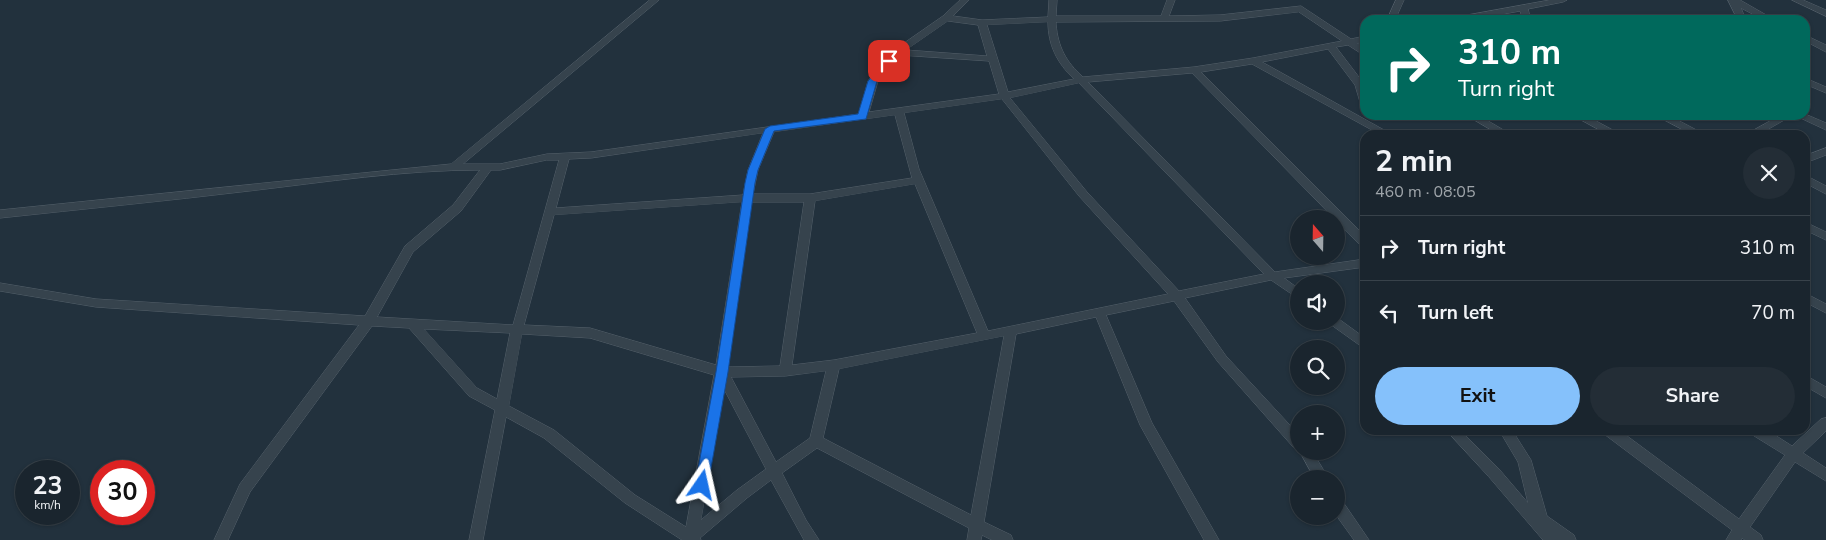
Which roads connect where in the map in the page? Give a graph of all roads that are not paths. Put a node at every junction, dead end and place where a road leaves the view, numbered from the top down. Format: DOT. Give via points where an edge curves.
graph roads {
  1 [pos="656,0"];
  2 [pos="965,0"];
  3 [pos="1053,0"];
  4 [pos="1171,0"];
  5 [pos="1400,0"];
  6 [pos="1563,0"];
  7 [pos="1734,0"];
  8 [pos="1796,0"];
  9 [pos="1523,7"];
  10 [pos="1826,13"];
  11 [pos="1393,15"];
  12 [pos="1482,15"];
  13 [pos="1525,15"];
  14 [pos="1740,15"];
  15 [pos="1762,15"];
  16 [pos="946,18"];
  17 [pos="1052,19"];
  18 [pos="1164,19"];
  19 [pos="982,23"];
  20 [pos="1360,40"];
  21 [pos="1810,41"];
  22 [pos="1348,43"];
  23 [pos="1330,46"];
  24 [pos="1826,49"];
  25 [pos="1360,50"];
  26 [pos="897,52"];
  27 [pos="992,59"];
  28 [pos="1253,61"];
  29 [pos="1194,70"];
  30 [pos="1081,80"];
  31 [pos="1810,83"];
  32 [pos="1360,85"];
  33 [pos="1826,90"];
  34 [pos="1004,96"];
  35 [pos="899,111"];
  36 [pos="863,117"];
  37 [pos="1360,119"];
  38 [pos="1361,120"];
  39 [pos="1370,120"];
  40 [pos="1481,120"];
  41 [pos="1587,120"];
  42 [pos="1670,120"];
  43 [pos="1778,120"];
  44 [pos="1810,120"];
  45 [pos="1372,126"];
  46 [pos="1826,127"];
  47 [pos="770,129"];
  48 [pos="1375,130"];
  49 [pos="1379,130"];
  50 [pos="1498,130"];
  51 [pos="1607,130"];
  52 [pos="1692,130"];
  53 [pos="1760,130"];
  54 [pos="1826,151"];
  55 [pos="565,156"];
  56 [pos="1816,156"];
  57 [pos="1810,158"];
  58 [pos="1826,161"];
  59 [pos="453,167"];
  60 [pos="487,168"];
  61 [pos="918,180"];
  62 [pos="1810,181"];
  63 [pos="1826,191"];
  64 [pos="748,198"];
  65 [pos="810,198"];
  66 [pos="549,212"];
  67 [pos="0,214"];
  68 [pos="1810,228"];
  69 [pos="1826,236"];
  70 [pos="1360,239"];
  71 [pos="1360,264"];
  72 [pos="1273,276"];
  73 [pos="0,287"];
  74 [pos="1290,288"];
  75 [pos="1178,296"];
  76 [pos="1810,301"];
  77 [pos="1826,309"];
  78 [pos="1099,311"];
  79 [pos="368,322"];
  80 [pos="412,324"];
  81 [pos="1011,329"];
  82 [pos="1345,329"];
  83 [pos="517,330"];
  84 [pos="984,335"];
  85 [pos="1360,340"];
  86 [pos="834,365"];
  87 [pos="785,371"];
  88 [pos="722,372"];
  89 [pos="1810,383"];
  90 [pos="1826,393"];
  91 [pos="502,408"];
  92 [pos="1826,423"];
  93 [pos="1290,434"];
  94 [pos="1457,435"];
  95 [pos="1508,435"];
  96 [pos="1615,435"];
  97 [pos="1764,435"];
  98 [pos="816,440"];
  99 [pos="1794,453"];
  100 [pos="774,471"];
  101 [pos="1826,474"];
  102 [pos="1345,516"];
  103 [pos="1540,520"];
  104 [pos="975,525"];
  105 [pos="1737,535"];
  106 [pos="691,539"];
  107 [pos="1551,539"];
  108 [pos="221,540"];
  109 [pos="476,540"];
  110 [pos="812,540"];
  111 [pos="974,540"];
  112 [pos="1006,540"];
  113 [pos="1212,540"];
  114 [pos="1362,540"];
  115 [pos="1569,540"];
  116 [pos="1756,540"];
  1 -- 59 [label="street"];
  2 -- 16 [label="street"];
  3 -- 17 [label="street"];
  4 -- 18 [label="street"];
  5 -- 11 [label="street"];
  6 -- 9 [label="street"];
  7 -- 14 [label="street"];
  7 -- 15 [label="street"];
  8 -- 10 [label="street"];
  9 -- 12 [label="street"];
  9 -- 13 [label="street"];
  16 -- 19 [label="street"];
  16 -- 26 [label="street"];
  17 -- 18 [label="street"];
  17 -- 19 [label="street"];
  17 -- 30 [label="street" via="1052,40 1067,69"];
  18 -- 22 [label="street" via="1220,18 1301,9"];
  19 -- 27 [label="street"];
  20 -- 22 [label="street"];
  21 -- 24 [label="street"];
  22 -- 23 [label="street"];
  22 -- 25 [label="street"];
  23 -- 28 [label="street"];
  23 -- 32 [label="street"];
  26 -- 27 [label="street"];
  26 -- 36 [label="street" via="873,81"];
  27 -- 34 [label="street"];
  28 -- 29 [label="street"];
  28 -- 37 [label="street"];
  29 -- 30 [label="street"];
  29 -- 70 [label="street"];
  30 -- 34 [label="street"];
  30 -- 72 [label="street"];
  31 -- 33 [label="street"];
  34 -- 35 [label="street"];
  34 -- 75 [label="street" via="1083,194"];
  35 -- 36 [label="street"];
  35 -- 61 [label="street"];
  36 -- 47 [label="street"];
  38 -- 45 [label="street"];
  39 -- 45 [label="street"];
  40 -- 50 [label="street"];
  41 -- 51 [label="street"];
  42 -- 52 [label="street"];
  43 -- 53 [label="street"];
  44 -- 46 [label="street"];
  45 -- 48 [label="street"];
  45 -- 49 [label="street"];
  47 -- 55 [label="street"];
  47 -- 64 [label="street" via="753,170"];
  54 -- 56 [label="street"];
  55 -- 60 [label="street"];
  55 -- 66 [label="street"];
  56 -- 57 [label="street"];
  56 -- 58 [label="street"];
  59 -- 60 [label="street"];
  59 -- 67 [label="street" via="342,176"];
  60 -- 79 [label="street" via="456,208 409,249"];
  61 -- 65 [label="street"];
  61 -- 84 [label="street"];
  62 -- 63 [label="street"];
  64 -- 65 [label="street"];
  64 -- 66 [label="street"];
  64 -- 88 [label="street"];
  65 -- 87 [label="street"];
  66 -- 83 [label="street"];
  68 -- 69 [label="street"];
  71 -- 72 [label="street"];
  72 -- 74 [label="street"];
  72 -- 75 [label="street"];
  73 -- 79 [label="street" via="96,303"];
  75 -- 78 [label="street"];
  75 -- 93 [label="street" via="1222,359"];
  76 -- 77 [label="street"];
  78 -- 81 [label="street"];
  78 -- 113 [label="street" via="1146,426"];
  79 -- 80 [label="street"];
  79 -- 108 [label="street" via="245,488"];
  80 -- 83 [label="street"];
  80 -- 91 [label="street" via="472,392"];
  81 -- 84 [label="street"];
  81 -- 104 [label="street"];
  82 -- 85 [label="street"];
  83 -- 88 [label="street" via="590,333"];
  83 -- 91 [label="street"];
  84 -- 86 [label="street"];
  86 -- 87 [label="street"];
  86 -- 98 [label="street"];
  87 -- 88 [label="street"];
  88 -- 100 [label="street"];
  88 -- 106 [label="street"];
  89 -- 90 [label="street"];
  91 -- 106 [label="street" via="549,434 630,499"];
  91 -- 109 [label="street"];
  92 -- 99 [label="street"];
  94 -- 107 [label="street"];
  95 -- 103 [label="street" via="1524,460"];
  96 -- 105 [label="street"];
  97 -- 99 [label="street"];
  98 -- 100 [label="street"];
  98 -- 104 [label="street"];
  99 -- 101 [label="street"];
  99 -- 105 [label="street"];
  100 -- 106 [label="street"];
  100 -- 110 [label="street"];
  102 -- 114 [label="street"];
  103 -- 107 [label="street"];
  103 -- 115 [label="street"];
  104 -- 111 [label="street"];
  104 -- 112 [label="street"];
  105 -- 116 [label="street"];
}
